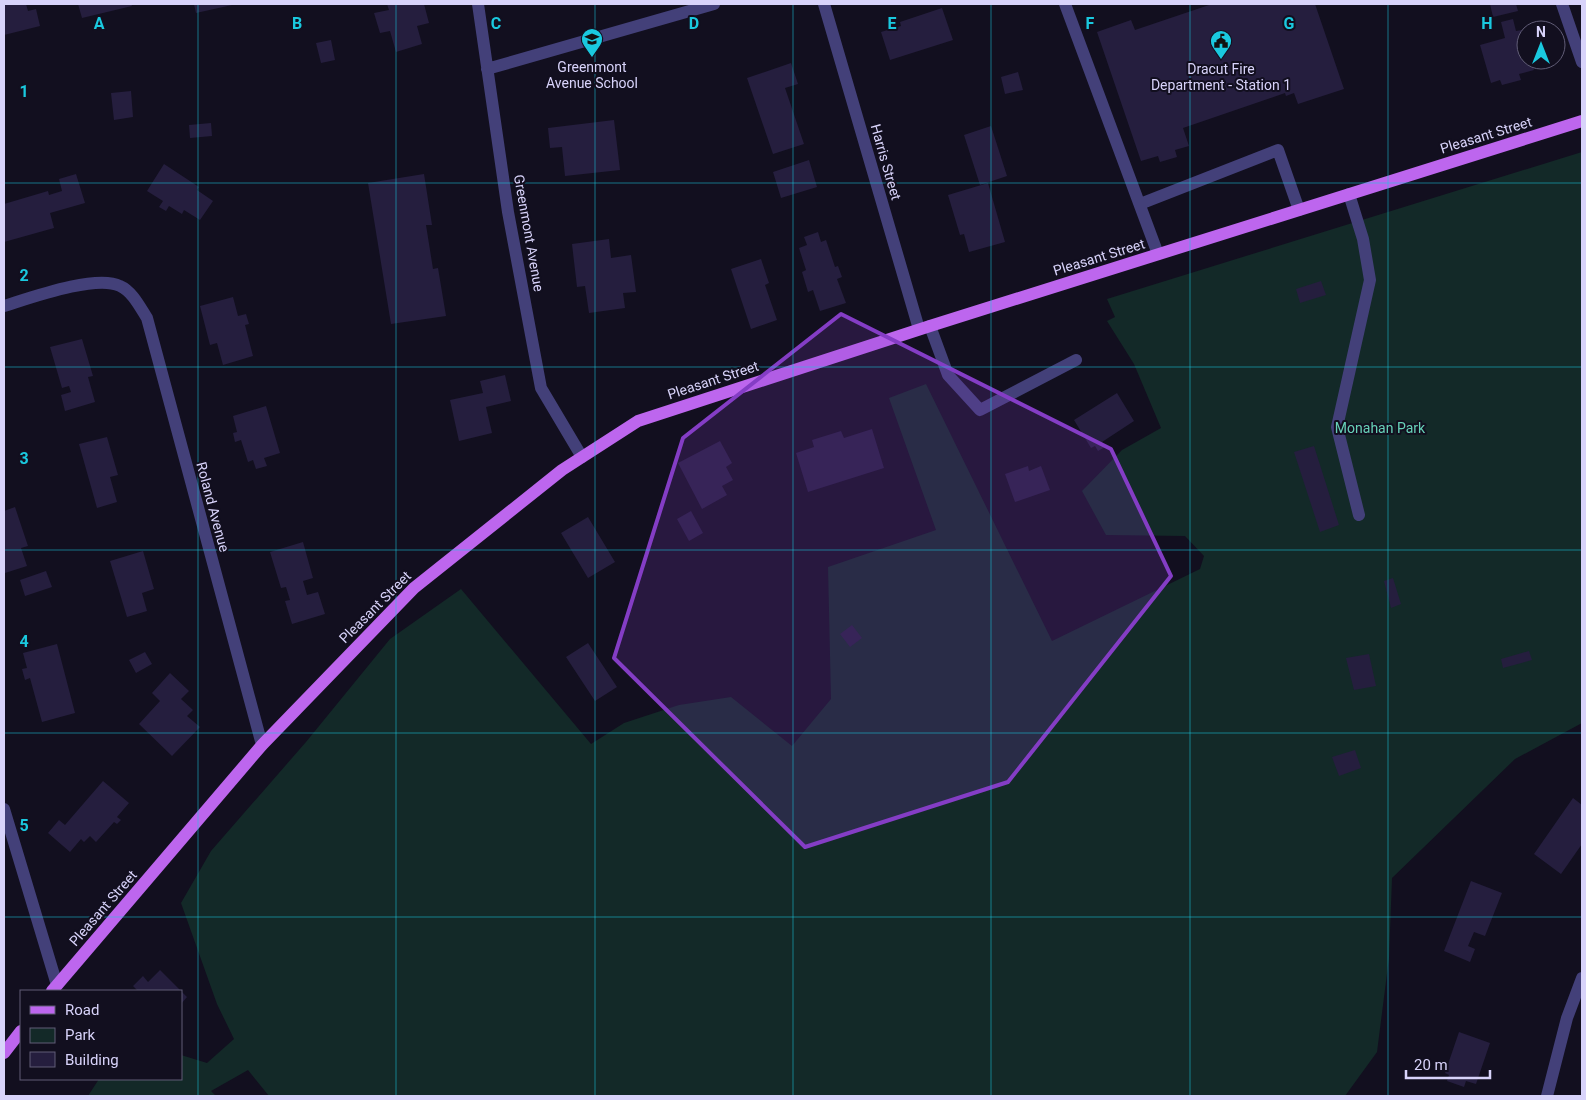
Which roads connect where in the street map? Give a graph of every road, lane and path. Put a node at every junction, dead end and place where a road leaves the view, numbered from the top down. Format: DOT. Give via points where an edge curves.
graph roads {
  1 [pos="478,4"];
  2 [pos="714,4"];
  3 [pos="824,4"];
  4 [pos="1065,4"];
  5 [pos="1562,4"];
  6 [pos="1582,62"];
  7 [pos="487,69"];
  8 [pos="1582,121"];
  9 [pos="1349,194"];
  10 [pos="1140,204"];
  11 [pos="1299,210"];
  12 [pos="1158,254"];
  13 [pos="4,306"];
  14 [pos="924,328"];
  15 [pos="1076,360"];
  16 [pos="582,457"];
  17 [pos="1359,515"];
  18 [pos="262,745"];
  19 [pos="4,810"];
  20 [pos="1582,978"];
  21 [pos="54,988"];
  22 [pos="20,1032"];
  23 [pos="4,1054"];
  24 [pos="1548,1096"];
  1 -- 7 [label="street, Greenmont Avenue"];
  2 -- 7 [label="street"];
  3 -- 14 [label="street, Harris Street"];
  4 -- 10 [label="street"];
  5 -- 6 [label="street"];
  7 -- 16 [label="street, Greenmont Avenue" via="508,212 542,388"];
  8 -- 9 [label="main road, Pleasant Street"];
  9 -- 11 [label="main road, Pleasant Street"];
  9 -- 17 [label="street" via="1363,239 1370,280 1337,427"];
  10 -- 11 [label="street" via="1278,150"];
  10 -- 12 [label="street"];
  11 -- 12 [label="main road, Pleasant Street"];
  12 -- 14 [label="main road, Pleasant Street"];
  13 -- 18 [label="street, Roland Avenue" via="99,282 120,286 136,300 147,318"];
  14 -- 15 [label="street, Harris Street" via="948,375 980,410"];
  14 -- 16 [label="main road, Pleasant Street" via="638,421"];
  16 -- 18 [label="main road, Pleasant Street" via="414,588"];
  18 -- 21 [label="main road, Pleasant Street"];
  19 -- 21 [label="street"];
  20 -- 24 [label="street" via="1567,1018"];
  22 -- 23 [label="main road"];
}
